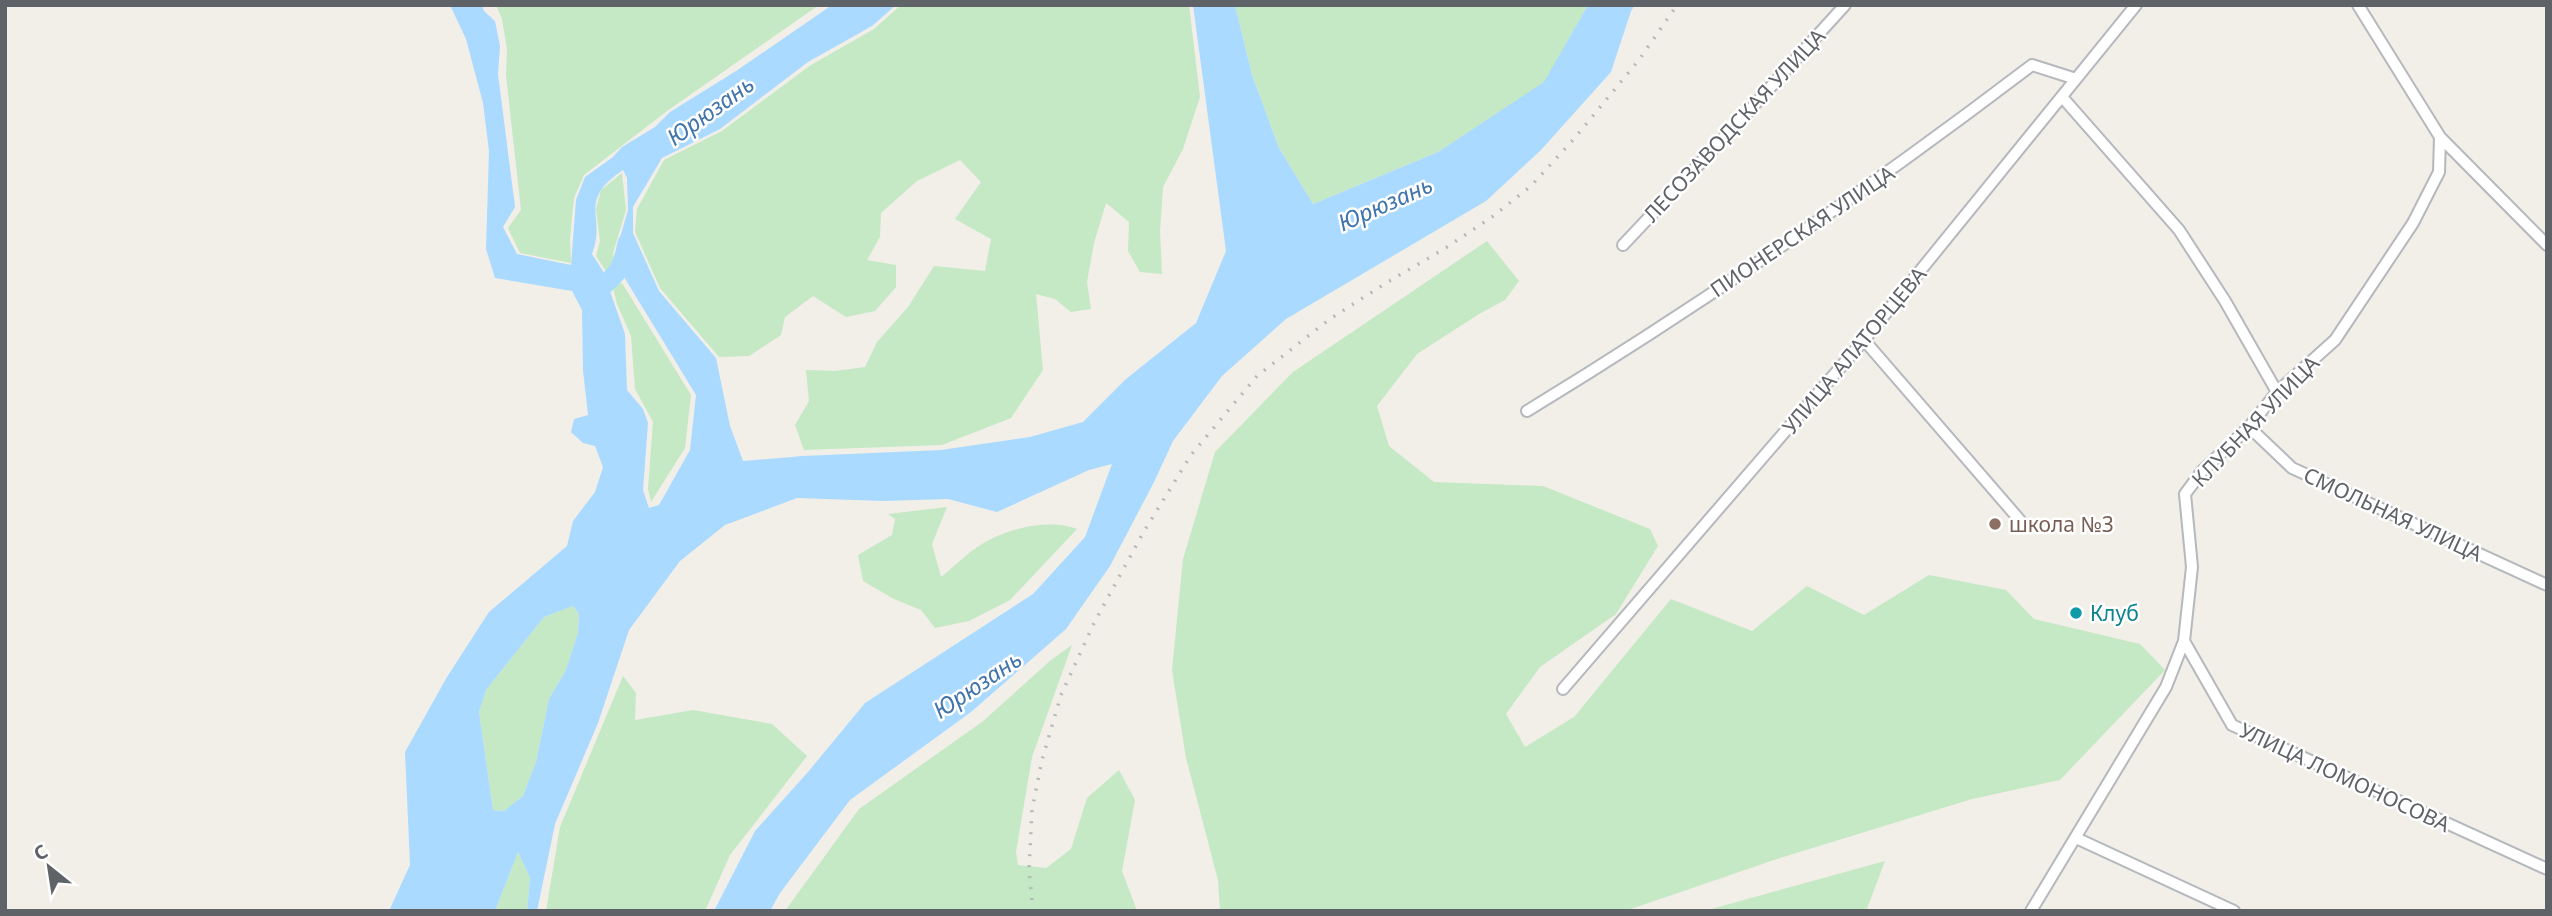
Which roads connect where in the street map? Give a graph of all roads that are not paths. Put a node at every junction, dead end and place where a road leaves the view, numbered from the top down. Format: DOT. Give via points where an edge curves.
graph roads {
  1 [pos="1845,5"];
  2 [pos="2136,5"];
  3 [pos="2358,5"];
  4 [pos="2076,79"];
  5 [pos="2063,97"];
  6 [pos="2440,136"];
  7 [pos="1623,245"];
  8 [pos="2547,245"];
  9 [pos="1864,340"];
  10 [pos="2277,391"];
  11 [pos="1527,411"];
  12 [pos="2249,427"];
  13 [pos="2024,525"];
  14 [pos="2547,585"];
  15 [pos="2184,641"];
  16 [pos="1563,689"];
  17 [pos="2076,838"];
  18 [pos="2547,869"];
  19 [pos="2031,911"];
  20 [pos="2234,911"];
  1 -- 7 [label="street, ЛЕСОЗАВОДСКАЯ УЛИЦА"];
  2 -- 4 [label="street, УЛИЦА АЛАТОРЦЕВА"];
  3 -- 6 [label="street"];
  4 -- 5 [label="street, УЛИЦА АЛАТОРЦЕВА"];
  4 -- 11 [label="street, ПИОНЕРСКАЯ УЛИЦА" via="2032,65 1804,232"];
  5 -- 9 [label="street, УЛИЦА АЛАТОРЦЕВА"];
  5 -- 10 [label="street" via="2179,230"];
  6 -- 8 [label="street"];
  6 -- 10 [label="street, КЛУБНАЯ УЛИЦА" via="2439,172 2413,223 2335,340"];
  9 -- 13 [label="street"];
  9 -- 16 [label="street, УЛИЦА АЛАТОРЦЕВА"];
  10 -- 12 [label="street, КЛУБНАЯ УЛИЦА"];
  12 -- 14 [label="street, СМОЛЬНАЯ УЛИЦА" via="2292,468"];
  12 -- 15 [label="street, КЛУБНАЯ УЛИЦА" via="2203,470 2185,494 2192,567"];
  15 -- 17 [label="street, КЛУБНАЯ УЛИЦА" via="2166,687"];
  15 -- 18 [label="street, УЛИЦА ЛОМОНОСОВА" via="2232,725"];
  17 -- 19 [label="street, КЛУБНАЯ УЛИЦА"];
  17 -- 20 [label="street"];
}
